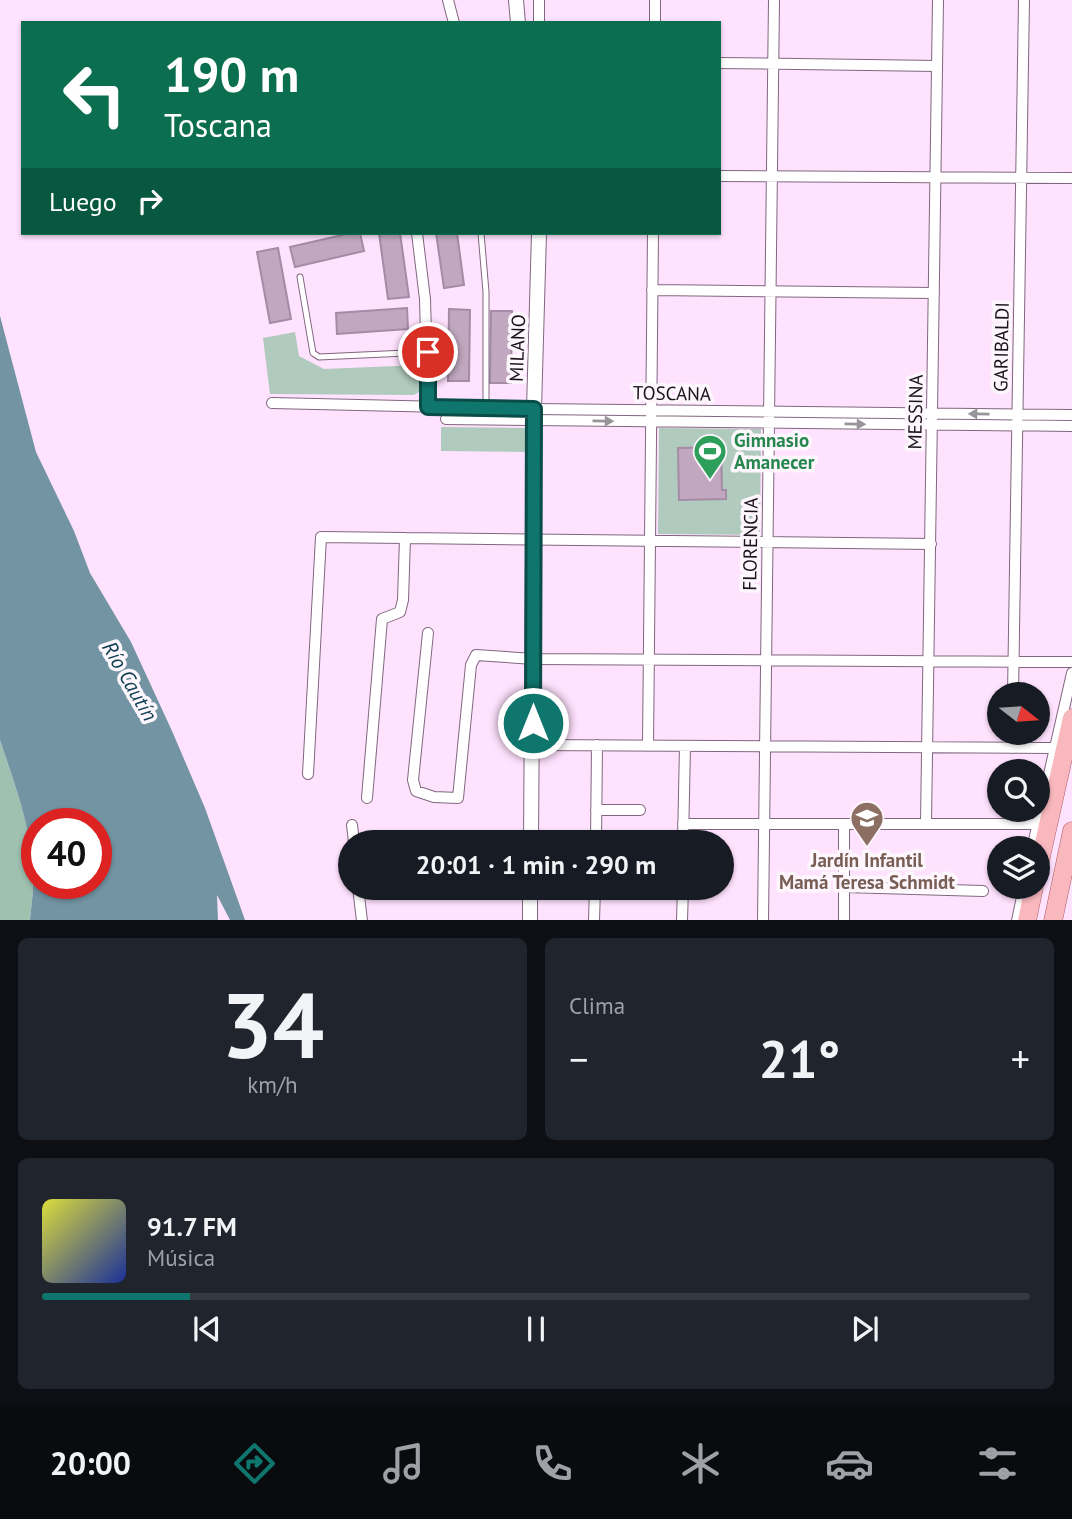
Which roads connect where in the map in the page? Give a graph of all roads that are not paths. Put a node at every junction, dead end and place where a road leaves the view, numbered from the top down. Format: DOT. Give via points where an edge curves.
graph roads {
  1 [pos="448,0"];
  2 [pos="516,0"];
  3 [pos="539,0"];
  4 [pos="655,0"];
  5 [pos="774,0"];
  6 [pos="938,0"];
  7 [pos="1024,0"];
  8 [pos="453,21"];
  9 [pos="518,21"];
  10 [pos="539,21"];
  11 [pos="655,21"];
  12 [pos="721,63"];
  13 [pos="774,64"];
  14 [pos="937,66"];
  15 [pos="721,176"];
  16 [pos="772,176"];
  17 [pos="936,177"];
  18 [pos="1021,178"];
  19 [pos="1072,178"];
  20 [pos="417,235"];
  21 [pos="481,235"];
  22 [pos="539,235"];
  23 [pos="653,235"];
  24 [pos="300,277"];
  25 [pos="652,290"];
  26 [pos="771,292"];
  27 [pos="933,293"];
  28 [pos="428,352"];
  29 [pos="272,403"];
  30 [pos="428,407"];
  31 [pos="486,408"];
  32 [pos="534,414"];
  33 [pos="1072,415"];
  34 [pos="651,416"];
  35 [pos="769,417"];
  36 [pos="446,419"];
  37 [pos="933,419"];
  38 [pos="1017,420"];
  39 [pos="1072,426"];
  40 [pos="405,538"];
  41 [pos="533,538"];
  42 [pos="650,540"];
  43 [pos="768,542"];
  44 [pos="931,544"];
  45 [pos="428,633"];
  46 [pos="534,659"];
  47 [pos="649,660"];
  48 [pos="766,660"];
  49 [pos="930,661"];
  50 [pos="1014,662"];
  51 [pos="1072,662"];
  52 [pos="1072,673"];
  53 [pos="1013,682"];
  54 [pos="1072,718"];
  55 [pos="533,745"];
  56 [pos="597,745"];
  57 [pos="648,746"];
  58 [pos="685,746"];
  59 [pos="765,747"];
  60 [pos="929,748"];
  61 [pos="1012,748"];
  62 [pos="1058,756"];
  63 [pos="308,774"];
  64 [pos="367,798"];
  65 [pos="596,810"];
  66 [pos="640,810"];
  67 [pos="926,823"];
  68 [pos="684,824"];
  69 [pos="765,824"];
  70 [pos="844,824"];
  71 [pos="1037,824"];
  72 [pos="352,825"];
  73 [pos="353,830"];
  74 [pos="531,830"];
  75 [pos="596,830"];
  76 [pos="684,830"];
  77 [pos="1072,831"];
  78 [pos="1035,836"];
  79 [pos="1044,836"];
  80 [pos="844,887"];
  81 [pos="983,891"];
  82 [pos="1021,899"];
  83 [pos="1031,899"];
  84 [pos="360,900"];
  85 [pos="530,900"];
  86 [pos="595,900"];
  87 [pos="682,900"];
  88 [pos="362,920"];
  89 [pos="530,920"];
  90 [pos="594,920"];
  91 [pos="682,920"];
  92 [pos="763,920"];
  93 [pos="844,920"];
  94 [pos="1017,920"];
  95 [pos="1027,920"];
  96 [pos="1053,920"];
  1 -- 8 [label="street"];
  2 -- 9 [label="street"];
  3 -- 10 [label="street"];
  4 -- 11 [label="street"];
  5 -- 13 [label="street, FLORENCIA"];
  6 -- 14 [label="street, MESSINA"];
  7 -- 18 [label="street, GARIBALDI"];
  12 -- 13 [label="street"];
  13 -- 14 [label="street"];
  13 -- 16 [label="street, FLORENCIA"];
  14 -- 17 [label="street, MESSINA"];
  15 -- 16 [label="street"];
  16 -- 17 [label="street"];
  16 -- 26 [label="street, FLORENCIA"];
  17 -- 18 [label="street"];
  17 -- 27 [label="street, MESSINA"];
  18 -- 19 [label="street"];
  18 -- 38 [label="street, GARIBALDI"];
  20 -- 28 [label="street"];
  21 -- 31 [label="lane"];
  22 -- 32 [label="street, MILANO"];
  23 -- 25 [label="street"];
  24 -- 28 [label="lane" via="313,353 319,357"];
  25 -- 26 [label="street"];
  25 -- 34 [label="street"];
  26 -- 27 [label="street"];
  26 -- 35 [label="street, FLORENCIA"];
  27 -- 37 [label="street, MESSINA"];
  28 -- 30 [label="street"];
  29 -- 30 [label="street, TOSCANA"];
  30 -- 31 [label="street, TOSCANA"];
  31 -- 32 [label="street, TOSCANA"];
  32 -- 34 [label="street, TOSCANA"];
  32 -- 36 [label="street, TOSCANA"];
  32 -- 41 [label="street, MILANO"];
  33 -- 38 [label="street, TOSCANA"];
  34 -- 35 [label="street, TOSCANA"];
  34 -- 42 [label="street"];
  35 -- 37 [label="street, TOSCANA"];
  35 -- 43 [label="street, FLORENCIA"];
  37 -- 38 [label="street, TOSCANA"];
  37 -- 44 [label="street, MESSINA"];
  38 -- 39 [label="street, TOSCANA"];
  38 -- 50 [label="street, GARIBALDI"];
  40 -- 41 [label="street"];
  40 -- 63 [label="street" via="321,537"];
  40 -- 64 [label="street" via="400,612 382,619"];
  41 -- 42 [label="street"];
  41 -- 46 [label="street, MILANO"];
  42 -- 43 [label="street"];
  42 -- 47 [label="street"];
  43 -- 44 [label="street"];
  43 -- 48 [label="street, FLORENCIA"];
  44 -- 49 [label="street, MESSINA"];
  45 -- 46 [label="street" via="413,780 416,791 434,797 458,798 471,665 476,655"];
  46 -- 47 [label="street"];
  46 -- 55 [label="street, MILANO"];
  47 -- 48 [label="street"];
  47 -- 57 [label="street"];
  48 -- 49 [label="street"];
  48 -- 59 [label="street, FLORENCIA"];
  49 -- 50 [label="street"];
  49 -- 60 [label="street, MESSINA"];
  50 -- 51 [label="street"];
  50 -- 53 [label="street, GARIBALDI"];
  52 -- 62 [label="street"];
  54 -- 62 [label="main road"];
  55 -- 56 [label="street"];
  55 -- 74 [label="street, MILANO"];
  56 -- 57 [label="street"];
  56 -- 65 [label="street"];
  57 -- 58 [label="street"];
  58 -- 59 [label="street"];
  58 -- 68 [label="street"];
  59 -- 60 [label="street"];
  59 -- 69 [label="street, FLORENCIA"];
  60 -- 61 [label="street"];
  60 -- 67 [label="street, MESSINA"];
  61 -- 62 [label="street"];
  62 -- 71 [label="main road"];
  62 -- 79 [label="main road"];
  65 -- 66 [label="street"];
  65 -- 75 [label="street"];
  67 -- 70 [label="street"];
  67 -- 71 [label="street"];
  68 -- 69 [label="street"];
  68 -- 76 [label="street"];
  69 -- 70 [label="street"];
  69 -- 92 [label="street, FLORENCIA"];
  70 -- 80 [label="street"];
  71 -- 78 [label="street"];
  72 -- 73 [label="street"];
  77 -- 96 [label="main road"];
  80 -- 81 [label="street"];
  80 -- 93 [label="street"];
  82 -- 94 [label="street"];
  83 -- 95 [label="main road"];
  84 -- 88 [label="street"];
  85 -- 89 [label="street"];
  86 -- 90 [label="street"];
  87 -- 91 [label="street"];
}
